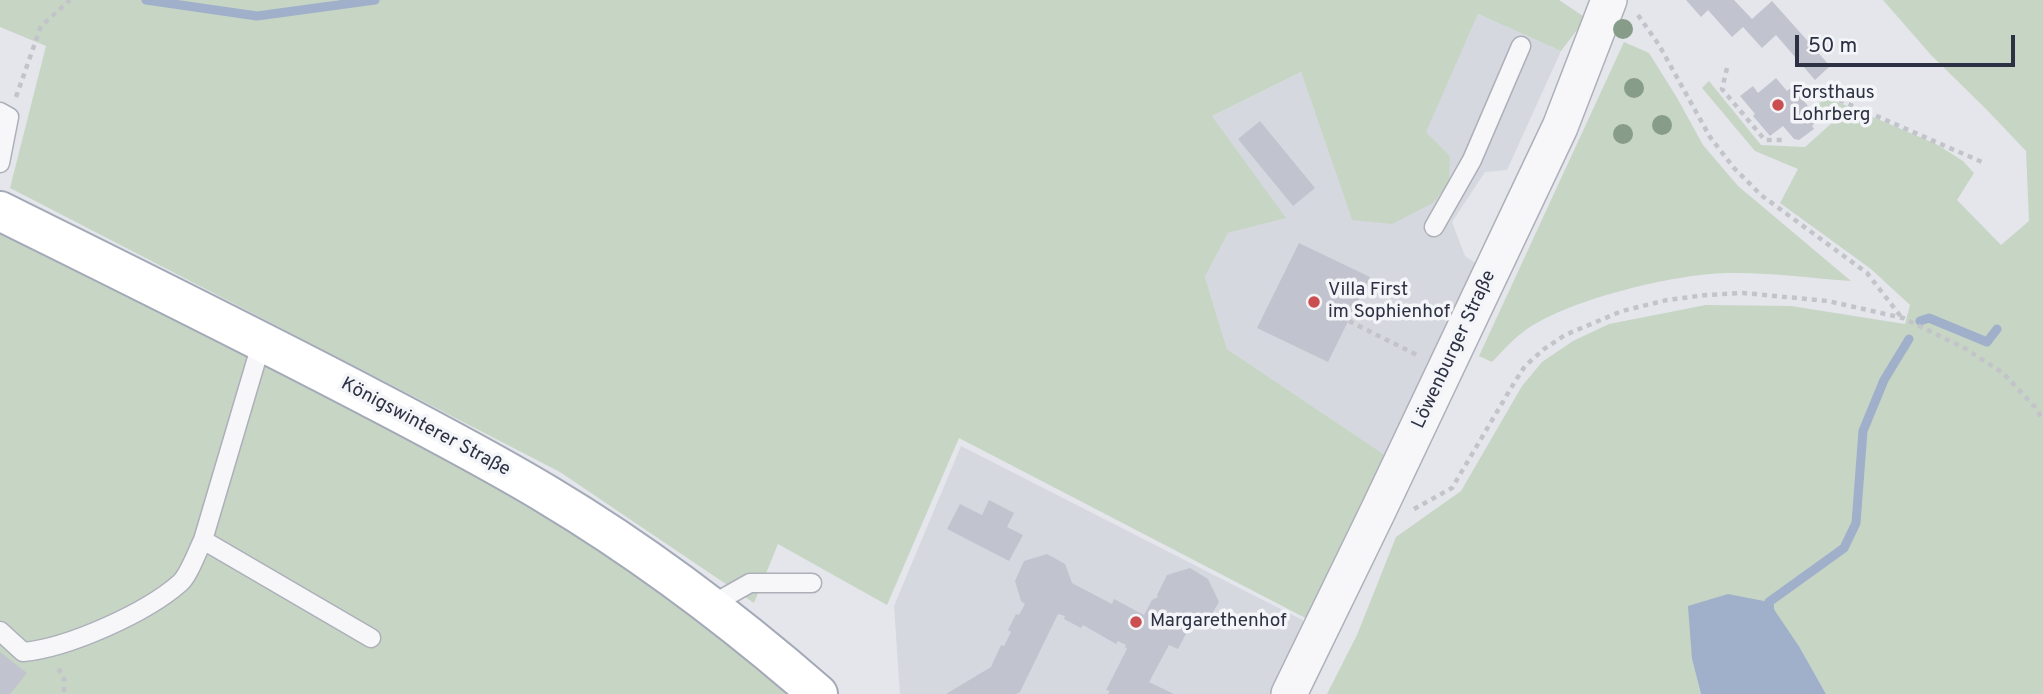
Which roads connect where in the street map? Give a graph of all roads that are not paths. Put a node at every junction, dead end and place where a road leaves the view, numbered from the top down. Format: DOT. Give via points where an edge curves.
graph roads {
  1 [pos="1622,6"];
  2 [pos="1521,46"];
  3 [pos="5,114"];
  4 [pos="0,163"];
  5 [pos="0,211"];
  6 [pos="1434,227"];
  7 [pos="262,341"];
  8 [pos="203,540"];
  9 [pos="812,583"];
  10 [pos="711,605"];
  11 [pos="0,631"];
  12 [pos="371,638"];
  13 [pos="818,694"];
  14 [pos="1289,694"];
  1 -- 14 [label="street, Löwenburger Straße" via="1480,279 1378,512"];
  2 -- 6 [label="lane" via="1472,160"];
  3 -- 4 [label="lane"];
  5 -- 7 [label="main road, Königswinterer Straße"];
  7 -- 8 [label="lane"];
  7 -- 10 [label="main road, Königswinterer Straße" via="546,494"];
  8 -- 11 [label="lane" via="183,582 134,615 41,650 23,652"];
  8 -- 12 [label="lane"];
  9 -- 10 [label="lane" via="750,583"];
  10 -- 13 [label="main road, Königswinterer Straße"];
}
